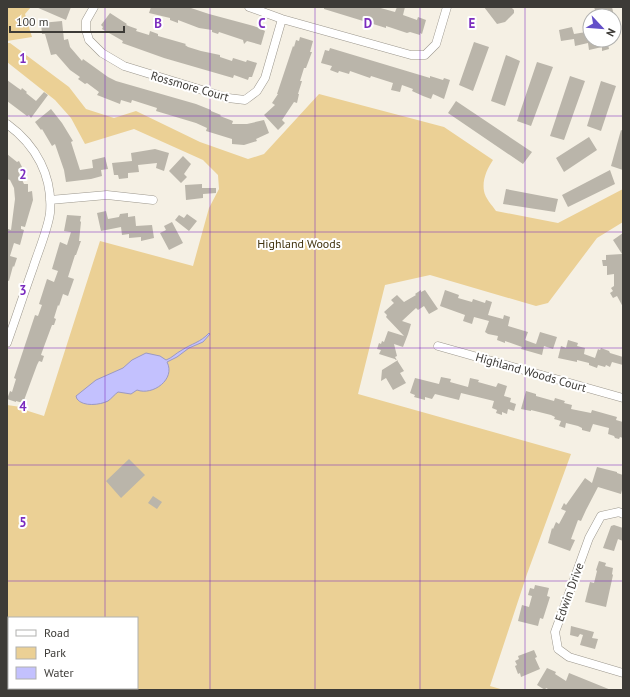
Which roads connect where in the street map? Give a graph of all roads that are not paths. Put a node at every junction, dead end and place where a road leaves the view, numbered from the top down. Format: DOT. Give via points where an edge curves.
graph roads {
  1 [pos="94,7"];
  2 [pos="249,7"];
  3 [pos="447,7"];
  4 [pos="282,19"];
  5 [pos="7,124"];
  6 [pos="50,200"];
  7 [pos="153,200"];
  8 [pos="7,343"];
  9 [pos="438,346"];
  10 [pos="623,398"];
  11 [pos="623,514"];
  12 [pos="623,673"];
  1 -- 4 [label="street, Rossmore Court" via="86,21 86,30 89,40 102,53 124,66 228,98 245,100 257,91 265,78"];
  2 -- 4 [label="street"];
  3 -- 4 [label="street" via="436,44 425,55 411,55"];
  5 -- 6 [label="street" via="34,150 50,188"];
  6 -- 7 [label="street" via="107,195"];
  6 -- 8 [label="street" via="50,214 42,241"];
  9 -- 10 [label="street, Highland Woods Court"];
  11 -- 12 [label="street, Edwin Drive" via="619,512 601,516 589,538 555,632 558,649 569,657"];
}
